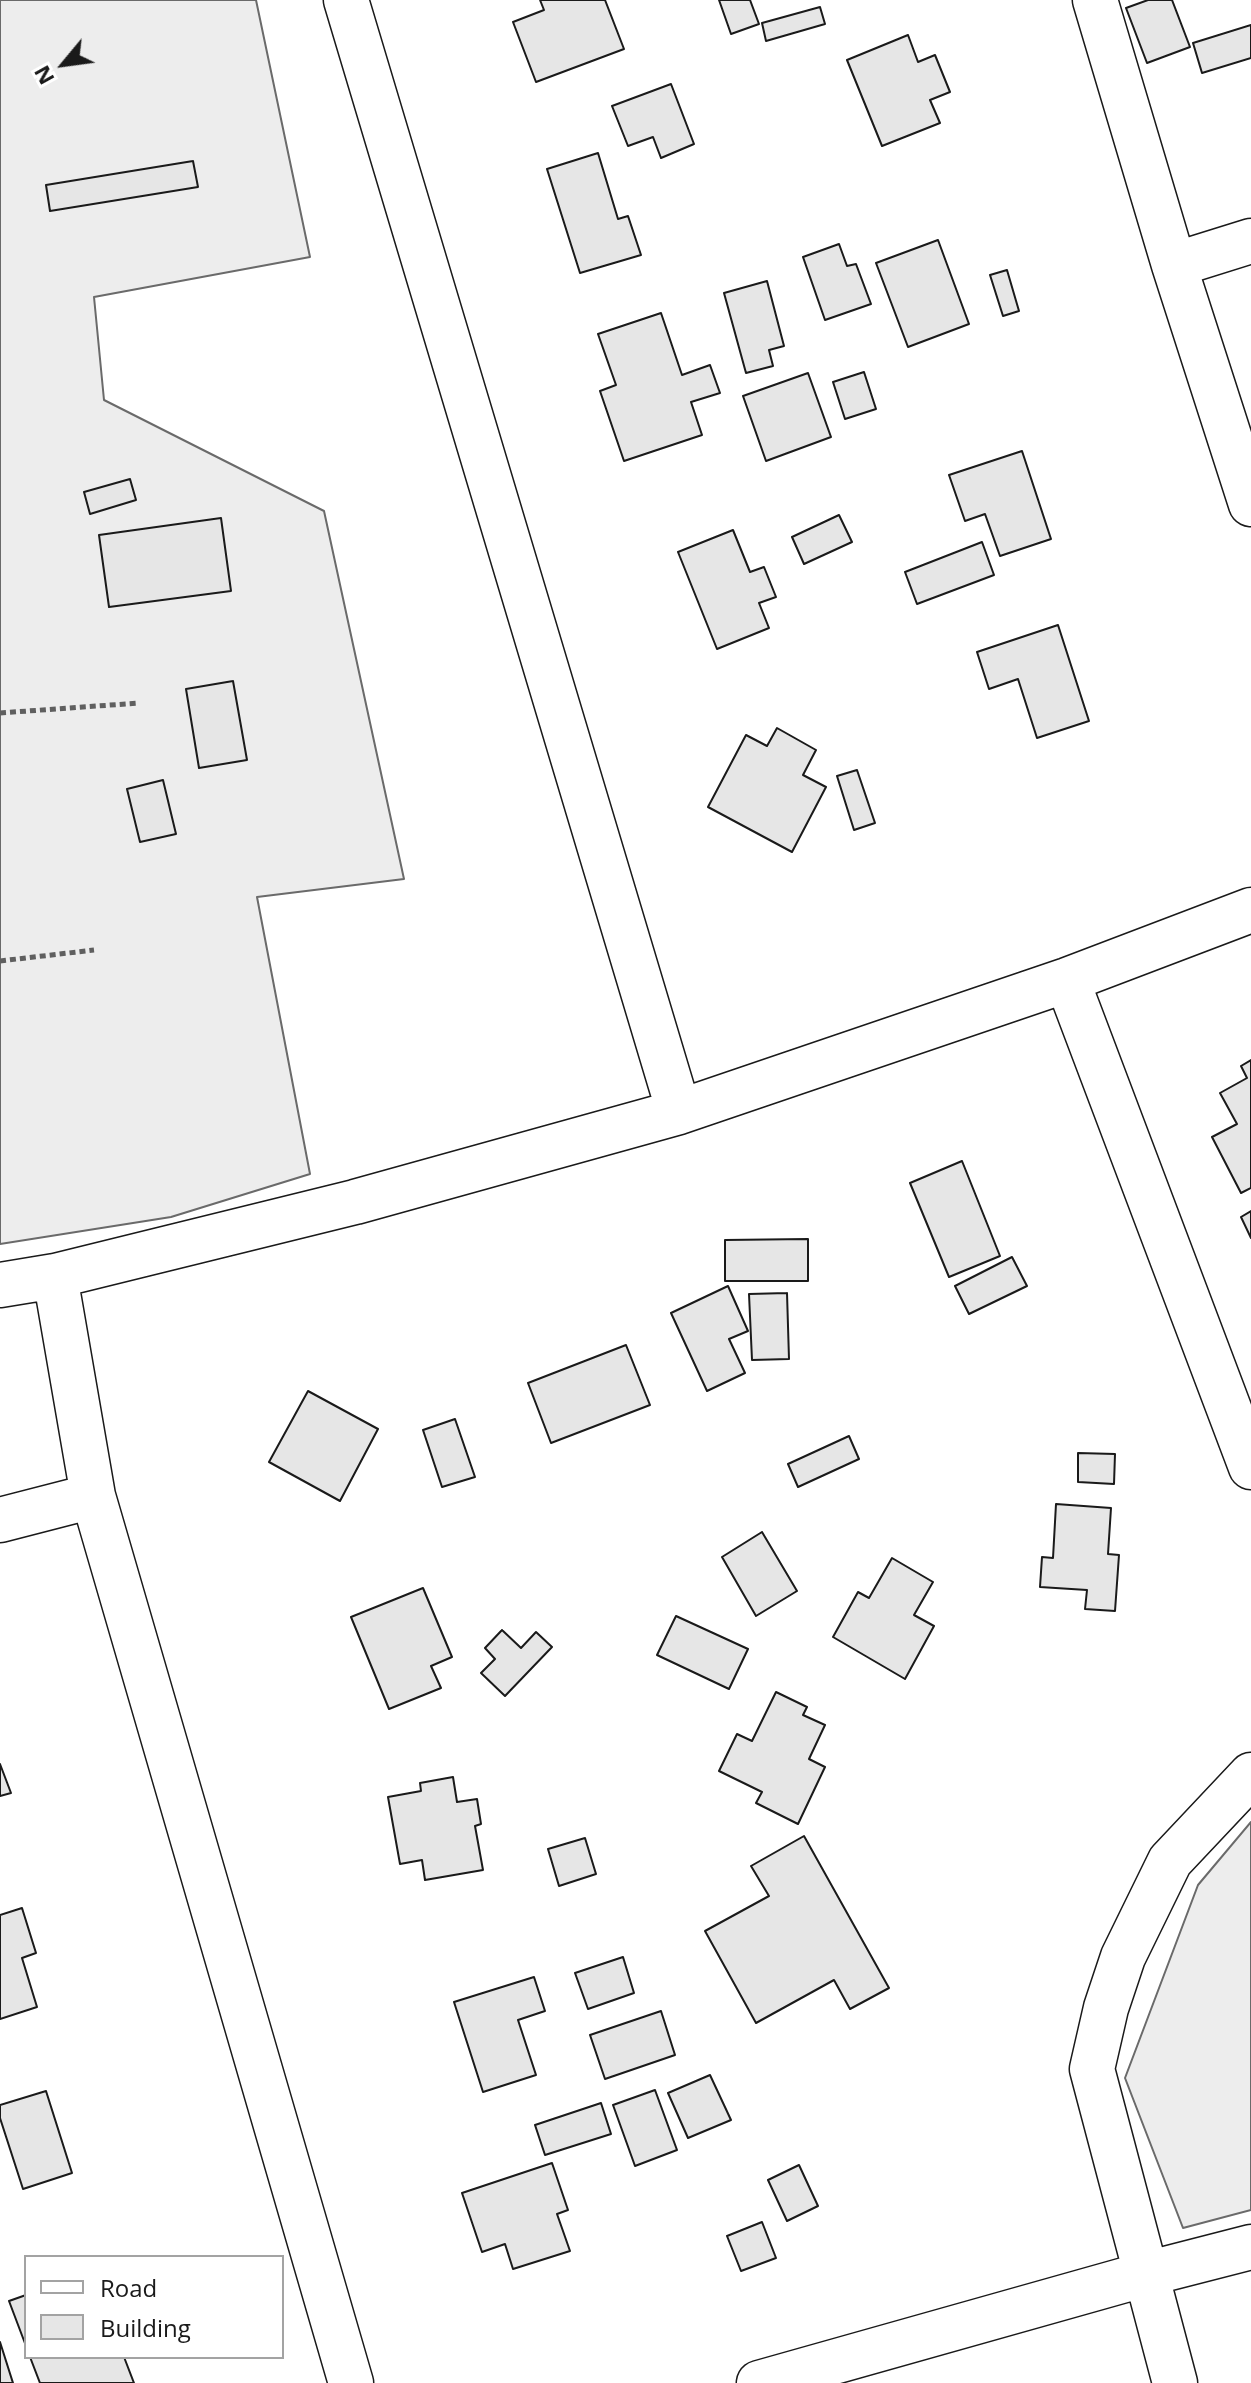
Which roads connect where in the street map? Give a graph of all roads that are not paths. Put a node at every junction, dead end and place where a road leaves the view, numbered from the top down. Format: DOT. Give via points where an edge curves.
graph roads {
  1 [pos="346,0"];
  2 [pos="1095,0"];
  3 [pos="1251,241"];
  4 [pos="1174,265"];
  5 [pos="1251,504"];
  6 [pos="1251,910"];
  7 [pos="1067,980"];
  8 [pos="679,1112"];
  9 [pos="55,1276"];
  10 [pos="0,1285"];
  11 [pos="1251,1467"];
  12 [pos="93,1496"];
  13 [pos="0,1520"];
  14 [pos="1251,1775"];
  15 [pos="1251,2247"];
  16 [pos="1146,2274"];
  17 [pos="351,2383"];
  18 [pos="759,2383"];
  19 [pos="1175,2383"];
  1 -- 8 [label="street"];
  2 -- 4 [label="street"];
  3 -- 4 [label="street"];
  4 -- 5 [label="street"];
  6 -- 7 [label="street"];
  7 -- 8 [label="street"];
  7 -- 11 [label="street"];
  8 -- 9 [label="street" via="355,1202"];
  9 -- 10 [label="street"];
  9 -- 12 [label="street"];
  12 -- 13 [label="street"];
  12 -- 17 [label="street"];
  14 -- 16 [label="street" via="1170,1861 1123,1957 1092,2069"];
  15 -- 16 [label="street"];
  16 -- 18 [label="street"];
  16 -- 19 [label="street"];
}
